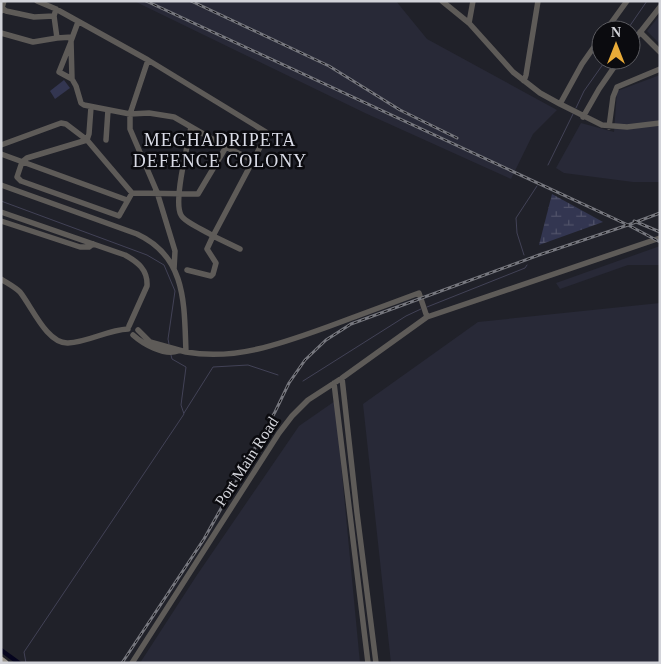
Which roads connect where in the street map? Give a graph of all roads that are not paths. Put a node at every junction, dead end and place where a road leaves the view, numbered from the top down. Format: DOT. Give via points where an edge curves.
graph roads {
  1 [pos="4,1"];
  2 [pos="37,1"];
  3 [pos="442,1"];
  4 [pos="473,1"];
  5 [pos="538,1"];
  6 [pos="627,1"];
  7 [pos="660,7"];
  8 [pos="56,9"];
  9 [pos="2,10"];
  10 [pos="54,16"];
  11 [pos="613,20"];
  12 [pos="78,22"];
  13 [pos="469,23"];
  14 [pos="641,31"];
  15 [pos="1,33"];
  16 [pos="641,33"];
  17 [pos="57,38"];
  18 [pos="72,39"];
  19 [pos="591,51"];
  20 [pos="660,52"];
  21 [pos="148,60"];
  22 [pos="660,69"];
  23 [pos="612,70"];
  24 [pos="72,79"];
  25 [pos="524,81"];
  26 [pos="560,104"];
  27 [pos="91,107"];
  28 [pos="108,110"];
  29 [pos="130,114"];
  30 [pos="581,116"];
  31 [pos="660,123"];
  32 [pos="609,126"];
  33 [pos="191,128"];
  34 [pos="87,140"];
  35 [pos="106,140"];
  36 [pos="1,145"];
  37 [pos="226,148"];
  38 [pos="1,154"];
  39 [pos="254,161"];
  40 [pos="22,162"];
  41 [pos="1,185"];
  42 [pos="156,192"];
  43 [pos="132,193"];
  44 [pos="179,194"];
  45 [pos="128,200"];
  46 [pos="1,212"];
  47 [pos="1,221"];
  48 [pos="213,236"];
  49 [pos="660,238"];
  50 [pos="94,244"];
  51 [pos="240,249"];
  52 [pos="174,269"];
  53 [pos="187,270"];
  54 [pos="1,278"];
  55 [pos="136,312"];
  56 [pos="427,317"];
  57 [pos="128,328"];
  58 [pos="138,328"];
  59 [pos="133,335"];
  60 [pos="162,348"];
  61 [pos="186,352"];
  62 [pos="342,378"];
  63 [pos="334,383"];
  64 [pos="346,412"];
  65 [pos="338,413"];
  66 [pos="346,478"];
  67 [pos="353,478"];
  68 [pos="355,494"];
  69 [pos="348,495"];
  70 [pos="360,535"];
  71 [pos="353,536"];
  72 [pos="361,548"];
  73 [pos="354,549"];
  74 [pos="362,618"];
  75 [pos="370,618"];
  76 [pos="374,651"];
  77 [pos="367,652"];
  78 [pos="1,660"];
  79 [pos="5,663"];
  80 [pos="132,663"];
  81 [pos="368,663"];
  82 [pos="376,663"];
  1 -- 9 [label="street"];
  2 -- 8 [label="street"];
  3 -- 13 [label="street"];
  4 -- 13 [label="street"];
  5 -- 25 [label="street"];
  6 -- 11 [label="street"];
  7 -- 14 [label="street"];
  8 -- 10 [label="street"];
  8 -- 12 [label="street"];
  9 -- 10 [label="street" via="34,17"];
  10 -- 17 [label="street"];
  12 -- 18 [label="street"];
  12 -- 21 [label="street"];
  13 -- 25 [label="street"];
  15 -- 17 [label="street" via="33,42"];
  16 -- 20 [label="street"];
  17 -- 18 [label="street"];
  18 -- 24 [label="street"];
  18 -- 24 [label="street" via="58,72"];
  19 -- 26 [label="street"];
  21 -- 29 [label="street"];
  21 -- 39 [label="street" via="264,130 266,136"];
  22 -- 32 [label="street" via="617,88"];
  23 -- 30 [label="street"];
  24 -- 27 [label="street" via="81,103"];
  25 -- 26 [label="street"];
  26 -- 30 [label="street"];
  27 -- 28 [label="street"];
  27 -- 34 [label="street"];
  28 -- 29 [label="street"];
  28 -- 35 [label="street"];
  29 -- 33 [label="street" via="168,115"];
  29 -- 42 [label="street" via="131,134"];
  30 -- 32 [label="street"];
  31 -- 32 [label="street"];
  33 -- 37 [label="street"];
  33 -- 44 [label="street"];
  34 -- 36 [label="street" via="61,123"];
  34 -- 40 [label="street" via="30,156"];
  34 -- 43 [label="street"];
  37 -- 39 [label="street"];
  37 -- 44 [label="street" via="198,194"];
  38 -- 40 [label="street"];
  39 -- 48 [label="street"];
  40 -- 45 [label="street"];
  40 -- 45 [label="street" via="18,180 117,216 121,215"];
  41 -- 52 [label="street" via="146,238 164,254"];
  42 -- 43 [label="street"];
  42 -- 44 [label="street"];
  42 -- 52 [label="street" via="176,251"];
  43 -- 45 [label="street"];
  44 -- 48 [label="street" via="181,216"];
  46 -- 50 [label="street"];
  47 -- 50 [label="street" via="80,247"];
  48 -- 51 [label="street"];
  48 -- 53 [label="street" via="207,249 216,263 214,274 209,276"];
  49 -- 56 [label="street, Port Main Road"];
  50 -- 55 [label="street" via="133,259 146,273 147,286"];
  52 -- 61 [label="street" via="182,289"];
  54 -- 57 [label="street" via="19,291 50,336 58,342 69,343"];
  55 -- 57 [label="street"];
  55 -- 58 [label="street"];
  56 -- 61 [label="street" via="419,293 258,350 216,355"];
  56 -- 62 [label="street, Port Main Road"];
  57 -- 58 [label="street" via="132,325"];
  57 -- 59 [label="street"];
  58 -- 59 [label="street"];
  58 -- 60 [label="street" via="150,342"];
  59 -- 60 [label="street" via="143,343"];
  60 -- 61 [label="street"];
  62 -- 63 [label="street, Port Main Road"];
  62 -- 64 [label="street"];
  63 -- 65 [label="street"];
  63 -- 80 [label="street, Port Main Road" via="308,400 279,433"];
  64 -- 65 [label="street"];
  64 -- 67 [label="street"];
  65 -- 66 [label="street"];
  66 -- 67 [label="street"];
  66 -- 69 [label="street"];
  67 -- 68 [label="street"];
  68 -- 69 [label="street"];
  68 -- 70 [label="street"];
  69 -- 71 [label="street"];
  70 -- 71 [label="street"];
  70 -- 72 [label="street"];
  71 -- 73 [label="street"];
  72 -- 73 [label="street"];
  72 -- 75 [label="street"];
  73 -- 74 [label="street"];
  74 -- 75 [label="street"];
  74 -- 77 [label="street"];
  75 -- 76 [label="street"];
  76 -- 77 [label="street"];
  76 -- 82 [label="street"];
  77 -- 81 [label="street"];
  78 -- 79 [label="main road"];
}
